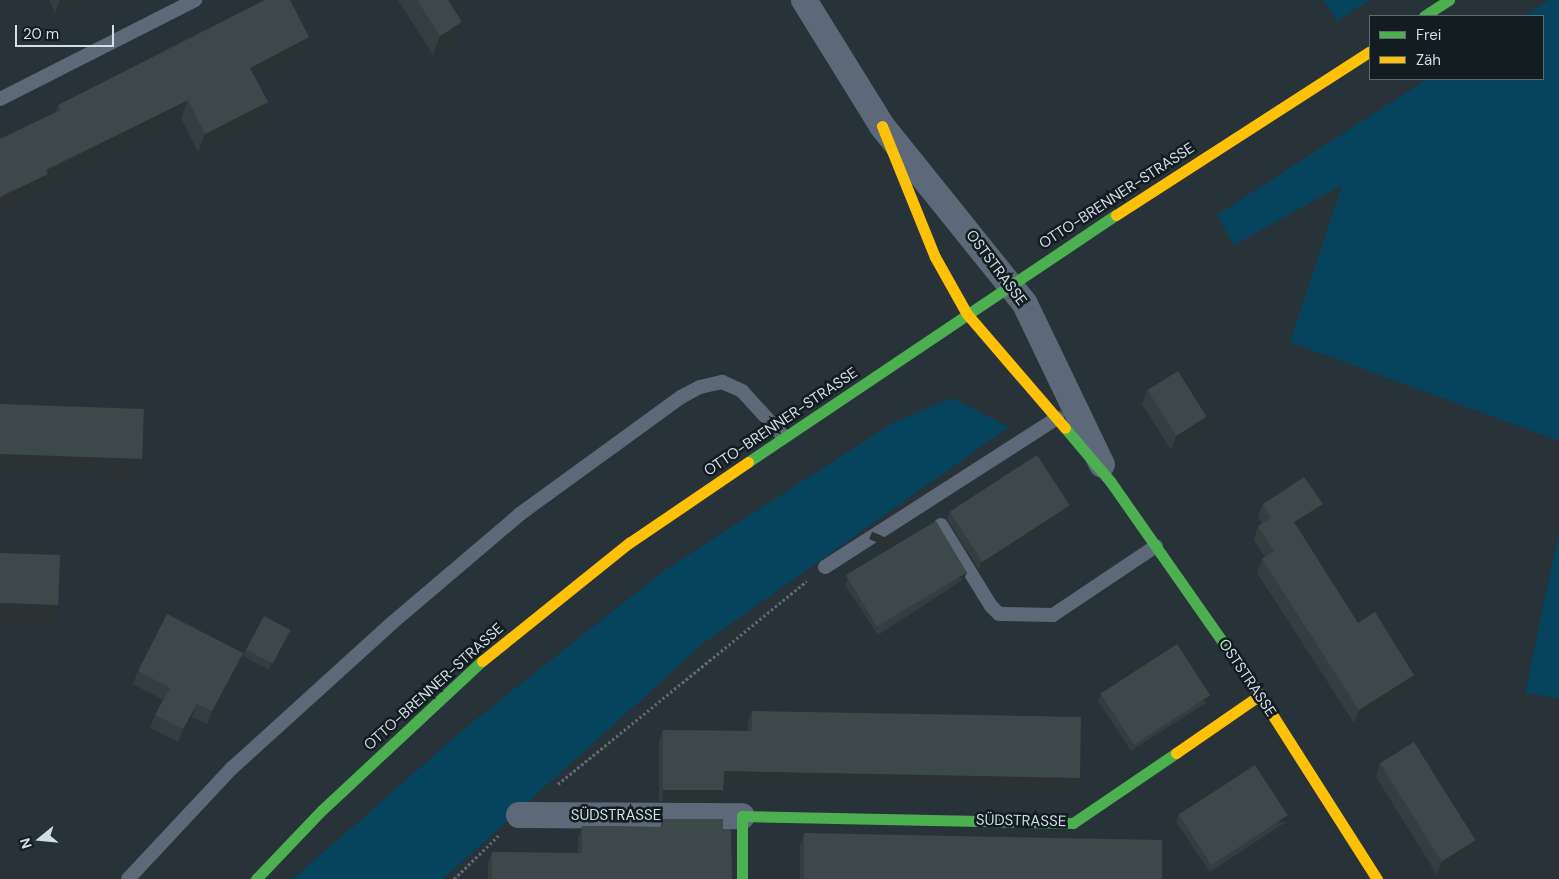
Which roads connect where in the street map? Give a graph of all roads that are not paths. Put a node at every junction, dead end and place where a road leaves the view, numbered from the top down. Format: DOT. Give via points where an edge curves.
graph roads {
  1 [pos="195,0"];
  2 [pos="804,0"];
  3 [pos="1449,0"];
  4 [pos="1426,15"];
  5 [pos="1369,52"];
  6 [pos="0,99"];
  7 [pos="882,126"];
  8 [pos="1010,283"];
  9 [pos="967,314"];
  10 [pos="1057,418"];
  11 [pos="784,437"];
  12 [pos="1110,481"];
  13 [pos="941,525"];
  14 [pos="1156,546"];
  15 [pos="825,567"];
  16 [pos="1260,695"];
  17 [pos="519,816"];
  18 [pos="742,816"];
  19 [pos="128,879"];
  20 [pos="256,879"];
  21 [pos="742,879"];
  22 [pos="1378,879"];
  1 -- 6 [label="lane"];
  2 -- 7 [label="street, OSTSTRASSE"];
  3 -- 4 [label="street"];
  5 -- 8 [label="street, OTTO-BRENNER-STRASSE"];
  7 -- 8 [label="street, OSTSTRASSE"];
  7 -- 9 [label="street, OSTSTRASSE" via="935,257"];
  8 -- 9 [label="street, OTTO-BRENNER-STRASSE"];
  8 -- 12 [label="street, OSTSTRASSE" via="1024,304"];
  9 -- 10 [label="street, OSTSTRASSE"];
  9 -- 11 [label="street, OTTO-BRENNER-STRASSE"];
  10 -- 12 [label="street, OSTSTRASSE"];
  10 -- 15 [label="lane"];
  11 -- 19 [label="lane" via="742,391 722,382 700,387 681,398 520,514 392,623 231,769"];
  11 -- 20 [label="street, OTTO-BRENNER-STRASSE" via="630,543 473,668 322,810"];
  12 -- 14 [label="street, OSTSTRASSE"];
  13 -- 14 [label="lane" via="999,614 1053,615"];
  14 -- 16 [label="street, OSTSTRASSE"];
  16 -- 18 [label="street, SÜDSTRASSE" via="1073,823"];
  16 -- 22 [label="street, OSTSTRASSE"];
  17 -- 18 [label="street, SÜDSTRASSE"];
  18 -- 21 [label="street"];
}
